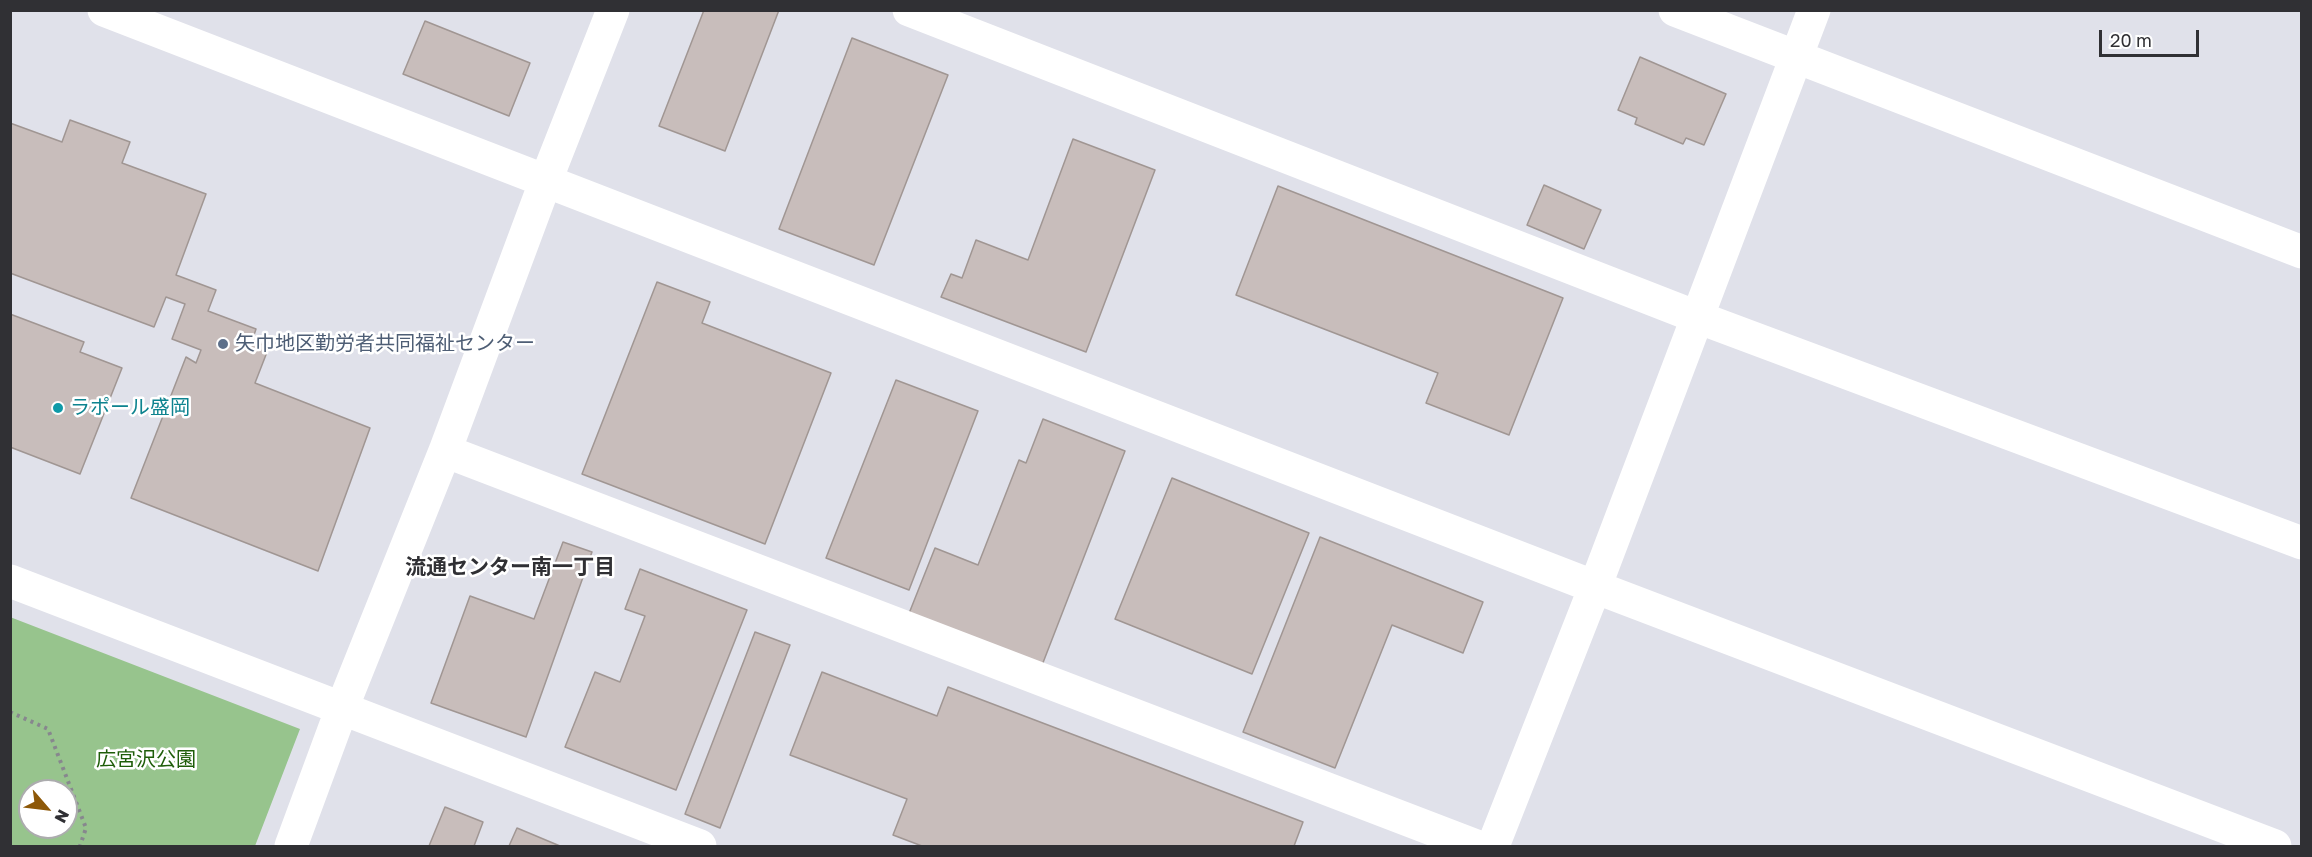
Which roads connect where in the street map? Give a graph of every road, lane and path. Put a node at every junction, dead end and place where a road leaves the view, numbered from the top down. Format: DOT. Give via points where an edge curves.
graph roads {
  1 [pos="104,10"];
  2 [pos="613,10"];
  3 [pos="909,10"];
  4 [pos="1675,10"];
  5 [pos="1814,10"];
  6 [pos="1797,57"];
  7 [pos="546,180"];
  8 [pos="2301,252"];
  9 [pos="1697,317"];
  10 [pos="445,451"];
  11 [pos="2301,543"];
  12 [pos="10,581"];
  13 [pos="1595,587"];
  14 [pos="342,708"];
  15 [pos="10,712"];
  16 [pos="80,846"];
  17 [pos="291,846"];
  18 [pos="700,846"];
  19 [pos="1476,846"];
  20 [pos="1493,846"];
  21 [pos="2275,846"];
  1 -- 7 [label="street"];
  2 -- 7 [label="street"];
  3 -- 9 [label="street"];
  4 -- 6 [label="street"];
  5 -- 6 [label="street"];
  6 -- 8 [label="street"];
  6 -- 9 [label="street"];
  7 -- 10 [label="street"];
  7 -- 13 [label="street"];
  9 -- 11 [label="street"];
  9 -- 13 [label="street"];
  10 -- 14 [label="street"];
  10 -- 19 [label="street"];
  12 -- 14 [label="street"];
  13 -- 20 [label="street"];
  13 -- 21 [label="street"];
  14 -- 17 [label="street"];
  14 -- 18 [label="street"];
  15 -- 16 [label="path" via="48,729 87,828"];
}
